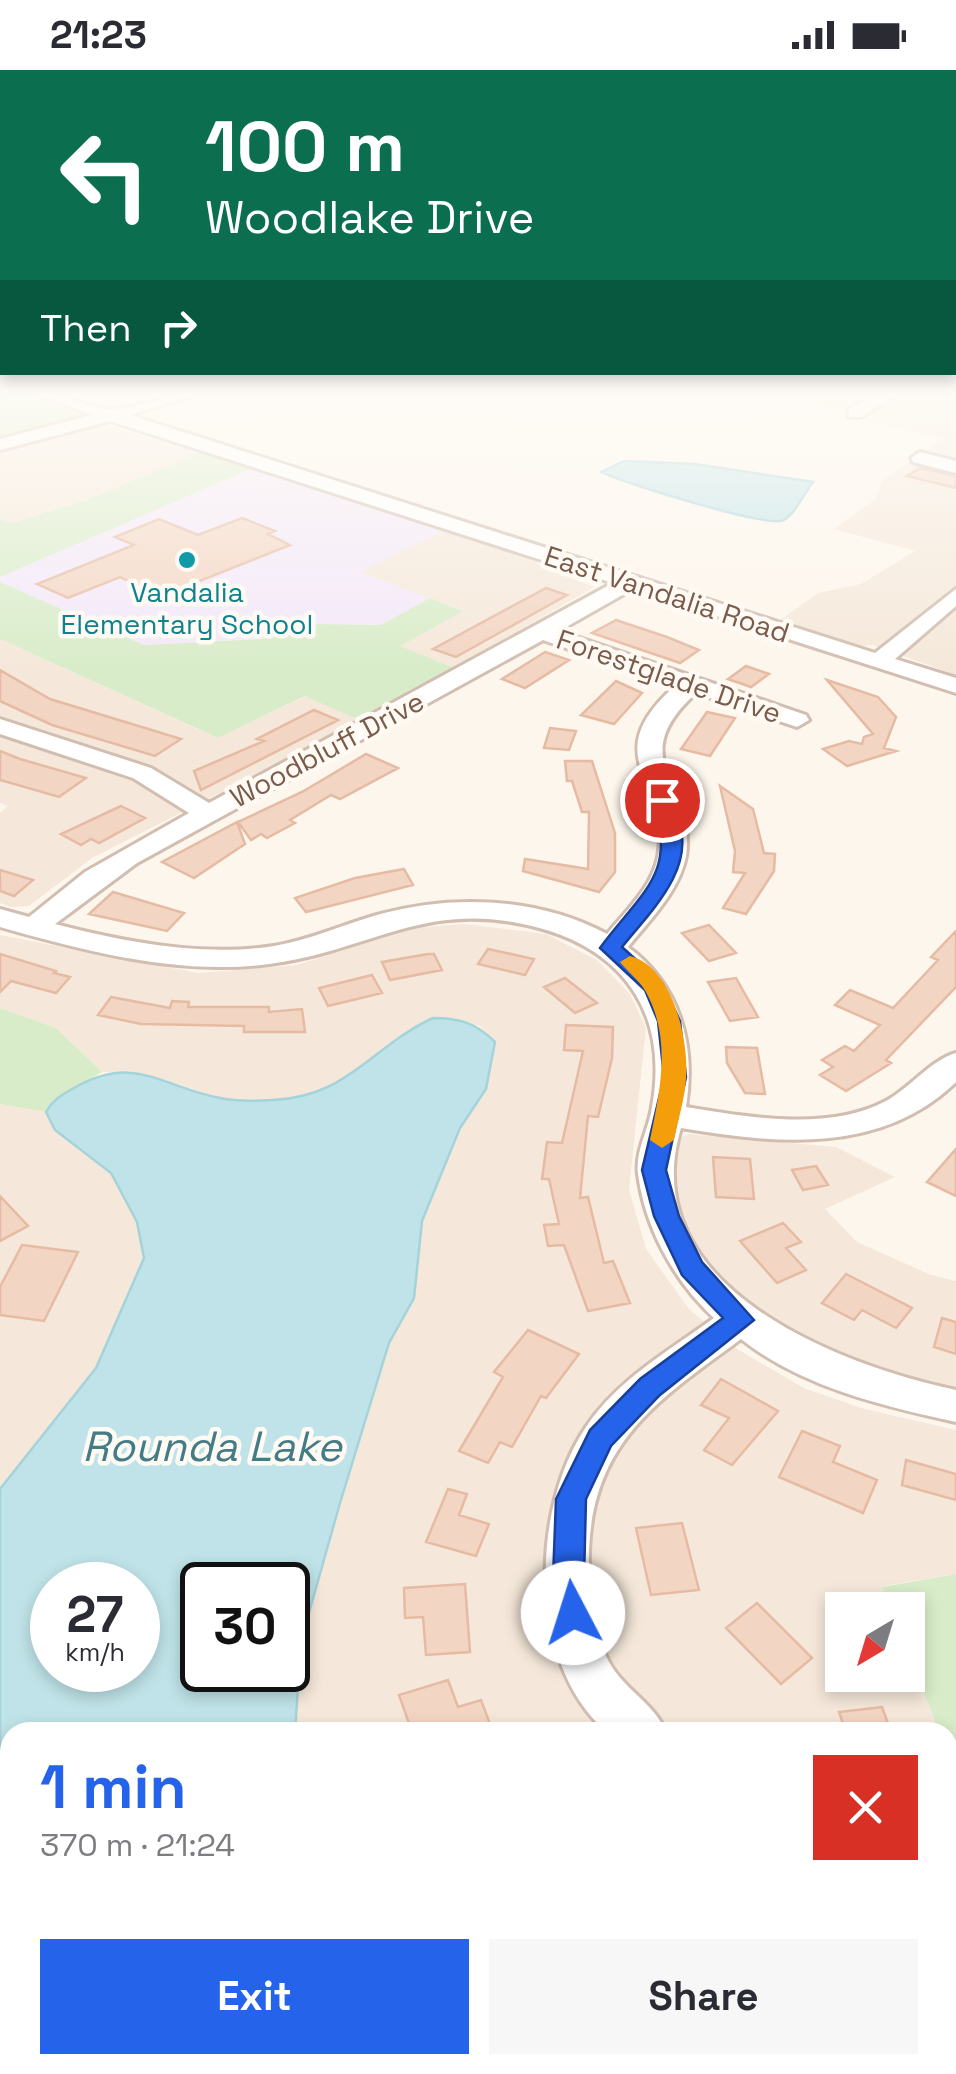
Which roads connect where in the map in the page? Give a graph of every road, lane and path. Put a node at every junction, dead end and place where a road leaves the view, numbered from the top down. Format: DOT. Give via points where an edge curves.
graph roads {
  1 [pos="325,485"];
  2 [pos="630,582"];
  3 [pos="956,595"];
  4 [pos="540,632"];
  5 [pos="878,662"];
  6 [pos="692,684"];
  7 [pos="956,686"];
  8 [pos="797,720"];
  9 [pos="0,726"];
  10 [pos="207,812"];
  11 [pos="0,918"];
  12 [pos="34,928"];
  13 [pos="611,948"];
  14 [pos="956,1064"];
  15 [pos="668,1114"];
  16 [pos="740,1320"];
  17 [pos="956,1406"];
  18 [pos="630,1722"];
  1 -- 2 [label="street, East Vandalia Road"];
  2 -- 4 [label="street, Woodbluff Drive"];
  2 -- 5 [label="street, East Vandalia Road"];
  3 -- 5 [label="street"];
  4 -- 6 [label="street, Forestglade Drive"];
  4 -- 10 [label="street, Woodbluff Drive"];
  5 -- 7 [label="street, East Vandalia Road"];
  6 -- 8 [label="street, Forestglade Drive"];
  6 -- 13 [label="street" via="659,716 648,742 650,767 674,832 672,858 658,888"];
  9 -- 10 [label="street" via="142,773"];
  10 -- 12 [label="street, Woodbluff Drive" via="104,869"];
  11 -- 12 [label="street"];
  12 -- 13 [label="street" via="139,949 258,957 402,917 489,912 583,933"];
  13 -- 15 [label="street" via="654,987 669,1021 675,1077"];
  14 -- 15 [label="street" via="921,1096 850,1128 746,1128"];
  15 -- 16 [label="street" via="654,1170 666,1216 692,1268"];
  16 -- 17 [label="street" via="833,1374"];
  16 -- 18 [label="street" via="650,1387 600,1438 571,1499 568,1579 578,1648 604,1699"];
}
